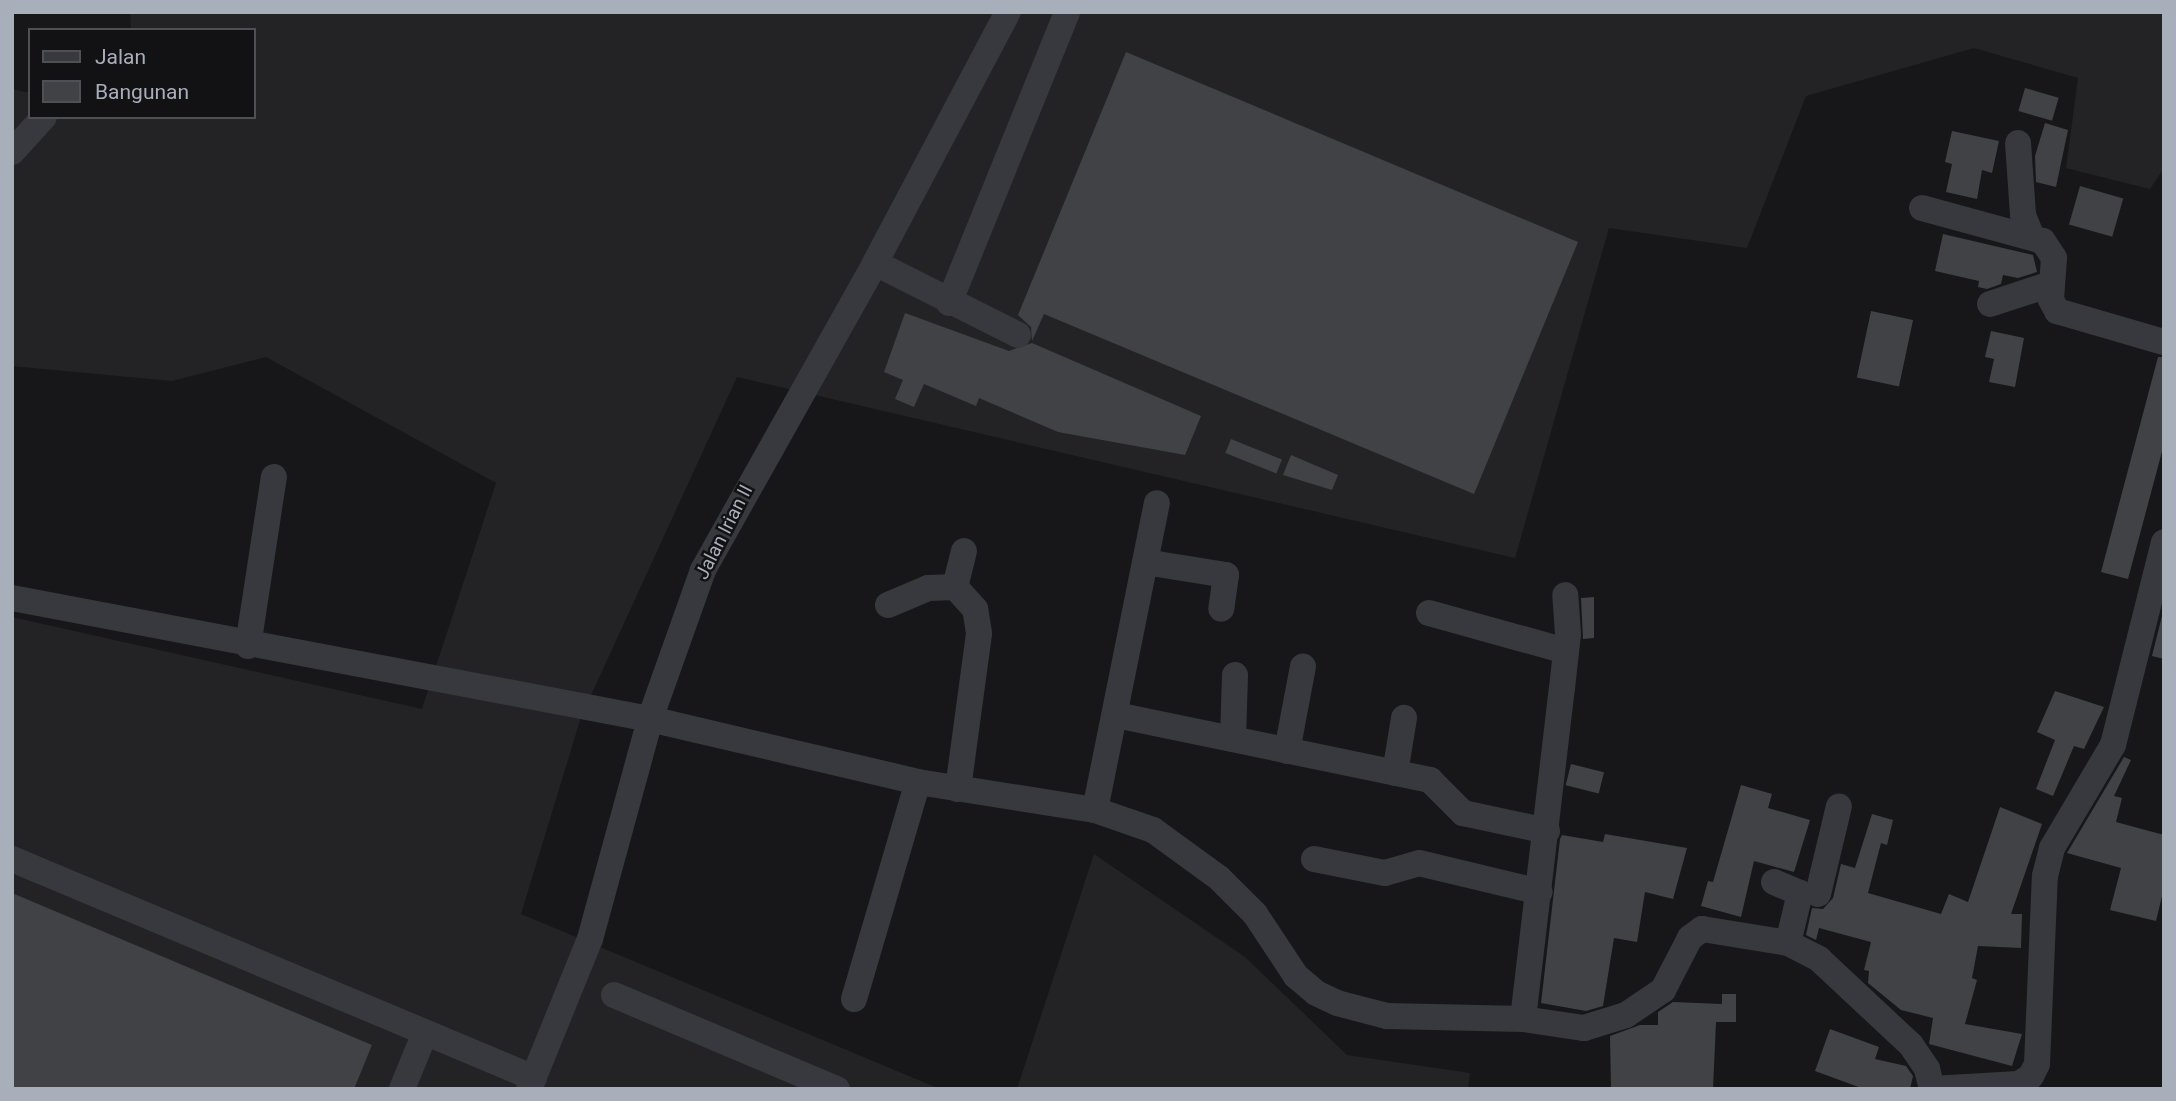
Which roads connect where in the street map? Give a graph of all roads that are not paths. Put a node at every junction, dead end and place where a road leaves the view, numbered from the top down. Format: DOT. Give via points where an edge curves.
graph roads {
  1 [pos="1008,12"];
  2 [pos="1068,12"];
  3 [pos="42,119"];
  4 [pos="2018,143"];
  5 [pos="12,152"];
  6 [pos="1922,208"];
  7 [pos="2032,237"];
  8 [pos="875,263"];
  9 [pos="2051,284"];
  10 [pos="949,303"];
  11 [pos="1990,304"];
  12 [pos="1018,335"];
  13 [pos="2164,342"];
  14 [pos="274,477"];
  15 [pos="1157,503"];
  16 [pos="2164,542"];
  17 [pos="964,551"];
  18 [pos="1145,562"];
  19 [pos="955,587"];
  20 [pos="1565,595"];
  21 [pos="12,598"];
  22 [pos="888,606"];
  23 [pos="1221,609"];
  24 [pos="1429,613"];
  25 [pos="248,646"];
  26 [pos="1566,652"];
  27 [pos="1304,666"];
  28 [pos="1235,675"];
  29 [pos="1116,715"];
  30 [pos="1404,718"];
  31 [pos="650,719"];
  32 [pos="1233,739"];
  33 [pos="1287,751"];
  34 [pos="1395,773"];
  35 [pos="918,782"];
  36 [pos="958,789"];
  37 [pos="1839,806"];
  38 [pos="1095,810"];
  39 [pos="1547,831"];
  40 [pos="12,859"];
  41 [pos="1314,859"];
  42 [pos="1774,882"];
  43 [pos="1540,892"];
  44 [pos="1817,894"];
  45 [pos="1788,943"];
  46 [pos="614,995"];
  47 [pos="853,999"];
  48 [pos="1523,1019"];
  49 [pos="424,1035"];
  50 [pos="531,1083"];
  51 [pos="402,1089"];
  52 [pos="837,1089"];
  53 [pos="1932,1089"];
  1 -- 8 [label="street, Jalan Irian II"];
  2 -- 10 [label="street"];
  3 -- 5 [label="street"];
  4 -- 7 [label="street" via="2023,215"];
  6 -- 7 [label="street"];
  7 -- 9 [label="street" via="2051,248"];
  8 -- 10 [label="street"];
  8 -- 31 [label="street, Jalan Irian II" via="703,570"];
  9 -- 11 [label="street"];
  9 -- 13 [label="street" via="2052,304 2060,313"];
  10 -- 12 [label="street"];
  14 -- 25 [label="street"];
  15 -- 18 [label="street"];
  16 -- 53 [label="street" via="2113,745 2052,848 2045,876 2037,1064 2031,1076 2019,1084"];
  17 -- 19 [label="street"];
  18 -- 23 [label="street" via="1226,575"];
  18 -- 29 [label="street"];
  19 -- 22 [label="street" via="928,588"];
  19 -- 36 [label="street" via="975,609 979,633"];
  20 -- 26 [label="street"];
  21 -- 25 [label="street"];
  24 -- 26 [label="street"];
  25 -- 31 [label="street"];
  26 -- 39 [label="street"];
  27 -- 33 [label="street"];
  28 -- 32 [label="street"];
  29 -- 32 [label="street"];
  29 -- 38 [label="street"];
  30 -- 34 [label="street"];
  31 -- 35 [label="street"];
  31 -- 50 [label="street, Jalan Irian II" via="606,892"];
  32 -- 33 [label="street"];
  33 -- 34 [label="street"];
  34 -- 39 [label="street" via="1430,780 1451,806 1463,813"];
  35 -- 36 [label="street"];
  35 -- 47 [label="street"];
  36 -- 38 [label="street"];
  37 -- 44 [label="street"];
  38 -- 48 [label="street" via="1153,830 1182,848 1255,914 1296,976 1337,1003 1387,1016"];
  39 -- 43 [label="street"];
  40 -- 49 [label="street"];
  41 -- 43 [label="street" via="1385,873 1419,863"];
  42 -- 44 [label="street"];
  43 -- 48 [label="street"];
  44 -- 45 [label="street"];
  45 -- 48 [label="street" via="1702,929 1690,938 1663,990 1626,1015 1584,1028"];
  45 -- 53 [label="street" via="1819,959 1911,1045 1927,1069"];
  46 -- 52 [label="street"];
  49 -- 50 [label="street"];
  49 -- 51 [label="street"];
}
